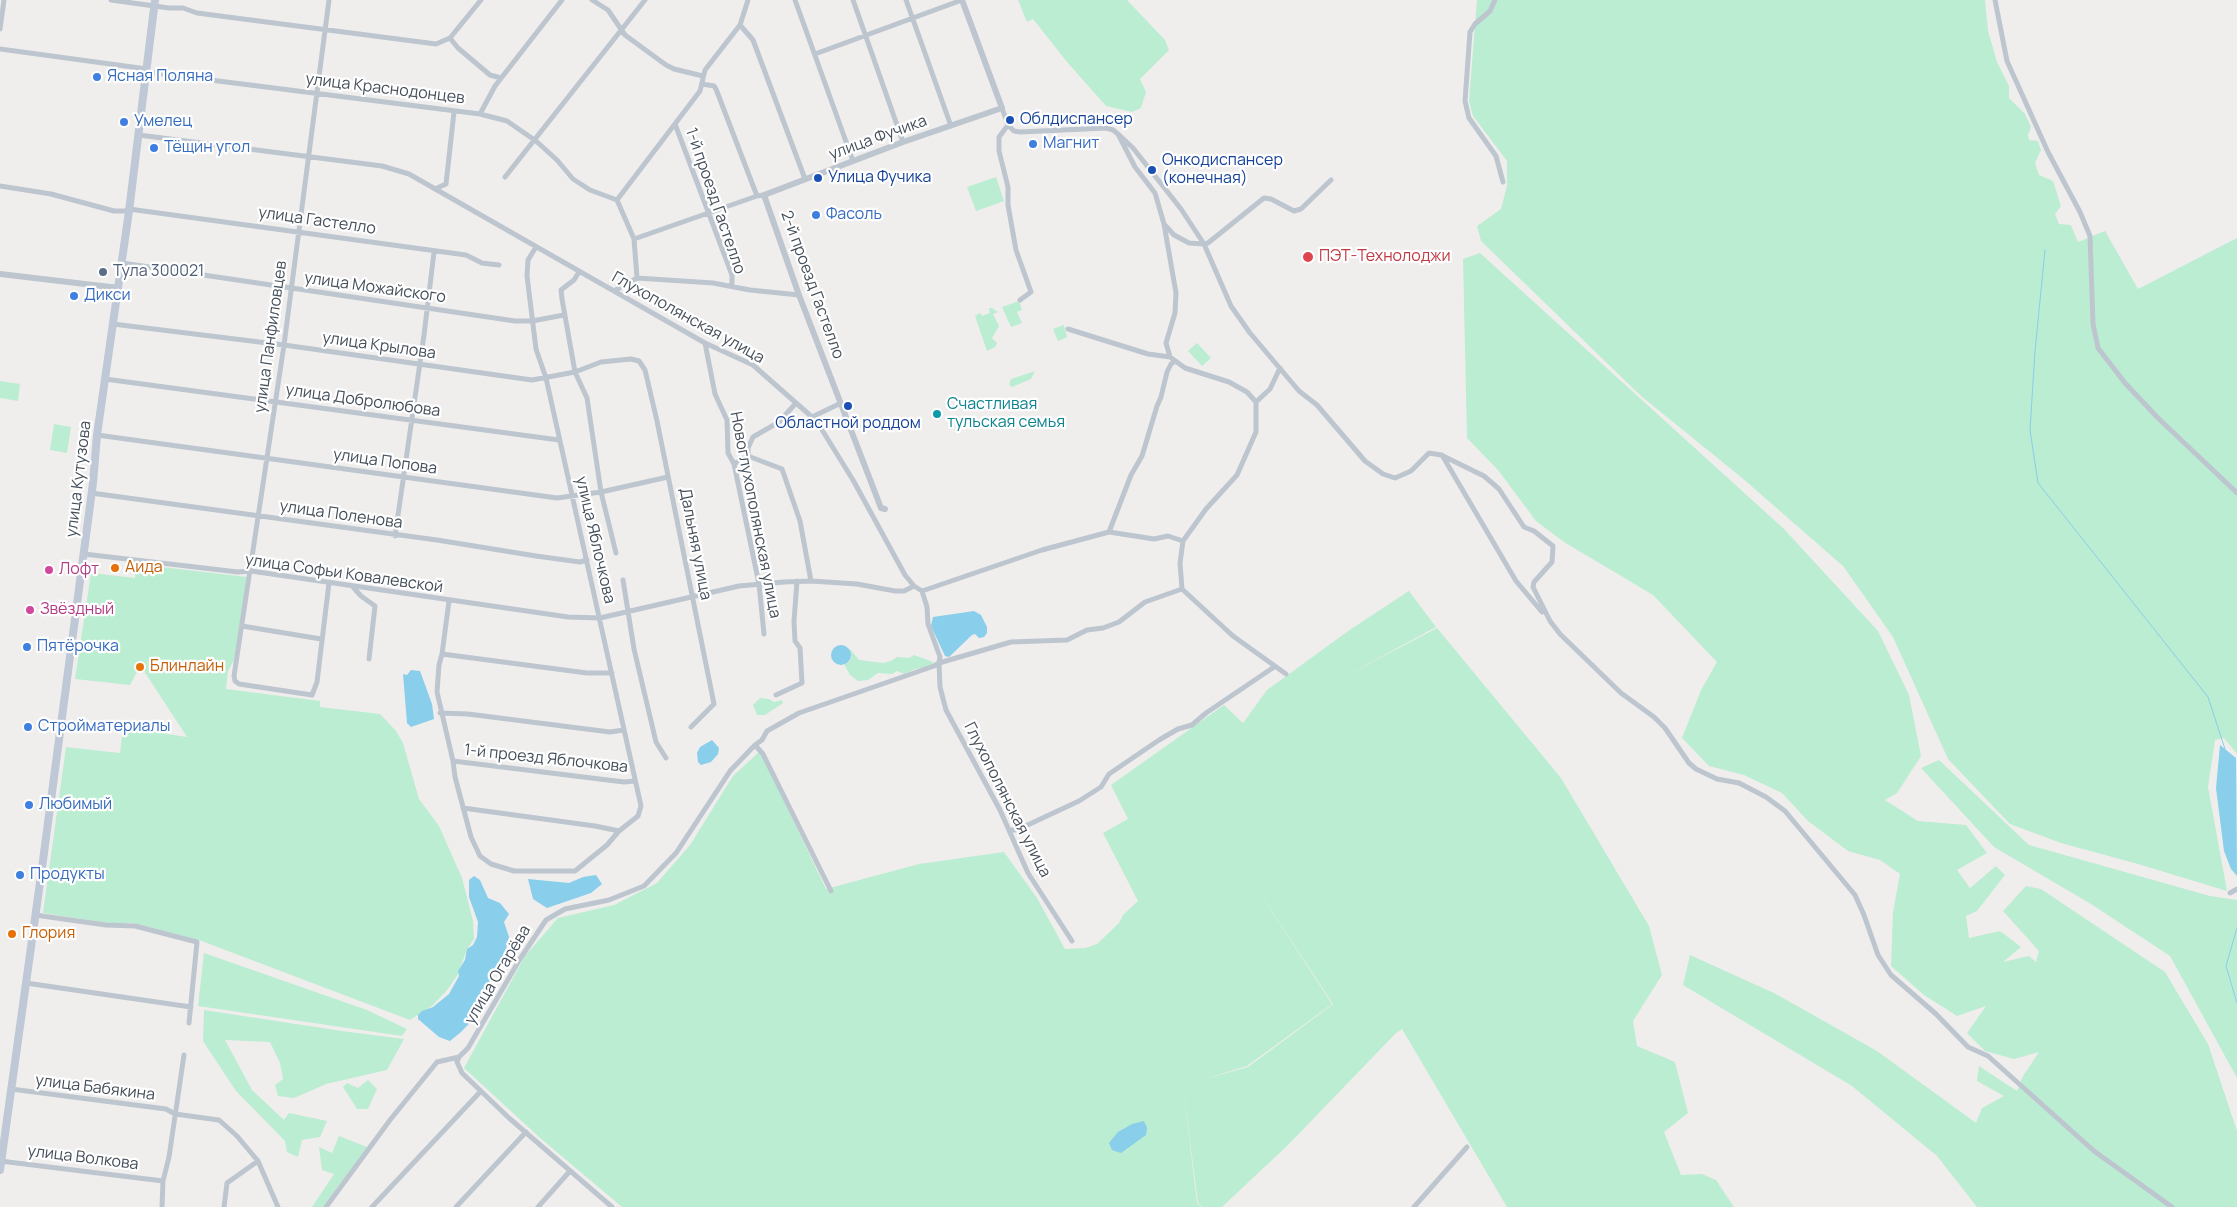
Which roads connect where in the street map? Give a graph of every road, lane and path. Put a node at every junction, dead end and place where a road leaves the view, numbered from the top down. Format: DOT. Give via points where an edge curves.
graph roads {
  1 [pos="4,0"];
  2 [pos="111,0"];
  3 [pos="330,0"];
  4 [pos="481,0"];
  5 [pos="562,0"];
  6 [pos="592,0"];
  7 [pos="645,0"];
  8 [pos="748,0"];
  9 [pos="796,0"];
  10 [pos="853,0"];
  11 [pos="906,0"];
  12 [pos="962,0"];
  13 [pos="1495,0"];
  14 [pos="1995,0"];
  15 [pos="155,2"];
  16 [pos="912,18"];
  17 [pos="740,25"];
  18 [pos="622,28"];
  19 [pos="0,29"];
  20 [pos="325,29"];
  21 [pos="866,34"];
  22 [pos="450,38"];
  23 [pos="0,49"];
  24 [pos="815,54"];
  25 [pos="147,70"];
  26 [pos="703,76"];
  27 [pos="501,78"];
  28 [pos="702,84"];
  29 [pos="316,93"];
  30 [pos="1002,108"];
  31 [pos="454,112"];
  32 [pos="480,114"];
  33 [pos="675,124"];
  34 [pos="951,126"];
  35 [pos="1008,126"];
  36 [pos="1118,134"];
  37 [pos="138,135"];
  38 [pos="536,141"];
  39 [pos="903,142"];
  40 [pos="307,157"];
  41 [pos="853,162"];
  42 [pos="505,177"];
  43 [pos="805,179"];
  44 [pos="1331,180"];
  45 [pos="1503,182"];
  46 [pos="0,186"];
  47 [pos="435,189"];
  48 [pos="761,196"];
  49 [pos="617,200"];
  50 [pos="129,210"];
  51 [pos="709,212"];
  52 [pos="1164,224"];
  53 [pos="298,232"];
  54 [pos="634,240"];
  55 [pos="1204,244"];
  56 [pos="536,247"];
  57 [pos="434,252"];
  58 [pos="122,263"];
  59 [pos="499,265"];
  60 [pos="579,272"];
  61 [pos="0,274"];
  62 [pos="637,278"];
  63 [pos="732,286"];
  64 [pos="119,288"];
  65 [pos="290,289"];
  66 [pos="614,291"];
  67 [pos="799,295"];
  68 [pos="1020,300"];
  69 [pos="427,309"];
  70 [pos="564,315"];
  71 [pos="532,321"];
  72 [pos="113,324"];
  73 [pos="1068,329"];
  74 [pos="705,343"];
  75 [pos="1166,343"];
  76 [pos="284,344"];
  77 [pos="1154,355"];
  78 [pos="1170,357"];
  79 [pos="639,361"];
  80 [pos="1174,362"];
  81 [pos="420,365"];
  82 [pos="1280,368"];
  83 [pos="575,372"];
  84 [pos="546,378"];
  85 [pos="105,379"];
  86 [pos="275,402"];
  87 [pos="1256,402"];
  88 [pos="796,403"];
  89 [pos="841,403"];
  90 [pos="812,417"];
  91 [pos="412,420"];
  92 [pos="97,435"];
  93 [pos="559,440"];
  94 [pos="1441,455"];
  95 [pos="748,456"];
  96 [pos="267,459"];
  97 [pos="734,464"];
  98 [pos="402,477"];
  99 [pos="668,477"];
  100 [pos="601,492"];
  101 [pos="92,493"];
  102 [pos="2237,493"];
  103 [pos="572,496"];
  104 [pos="885,509"];
  105 [pos="260,516"];
  106 [pos="1109,532"];
  107 [pos="395,536"];
  108 [pos="1185,539"];
  109 [pos="84,554"];
  110 [pos="616,554"];
  111 [pos="587,560"];
  112 [pos="251,571"];
  113 [pos="623,580"];
  114 [pos="797,581"];
  115 [pos="810,581"];
  116 [pos="329,583"];
  117 [pos="759,584"];
  118 [pos="352,586"];
  119 [pos="914,586"];
  120 [pos="1182,589"];
  121 [pos="922,591"];
  122 [pos="693,597"];
  123 [pos="449,601"];
  124 [pos="629,610"];
  125 [pos="600,618"];
  126 [pos="1550,621"];
  127 [pos="242,626"];
  128 [pos="764,634"];
  129 [pos="321,639"];
  130 [pos="442,654"];
  131 [pos="369,659"];
  132 [pos="939,663"];
  133 [pos="1274,667"];
  134 [pos="612,673"];
  135 [pos="1286,674"];
  136 [pos="776,695"];
  137 [pos="440,713"];
  138 [pos="691,727"];
  139 [pos="624,730"];
  140 [pos="755,745"];
  141 [pos="666,758"];
  142 [pos="454,761"];
  143 [pos="635,781"];
  144 [pos="463,808"];
  145 [pos="1010,830"];
  146 [pos="619,831"];
  147 [pos="2237,888"];
  148 [pos="831,891"];
  149 [pos="2230,893"];
  150 [pos="35,915"];
  151 [pos="1072,941"];
  152 [pos="26,983"];
  153 [pos="191,1007"];
  154 [pos="189,1023"];
  155 [pos="184,1055"];
  156 [pos="459,1057"];
  157 [pos="11,1089"];
  158 [pos="480,1091"];
  159 [pos="174,1114"];
  160 [pos="526,1132"];
  161 [pos="1467,1147"];
  162 [pos="1,1161"];
  163 [pos="258,1161"];
  164 [pos="0,1170"];
  165 [pos="570,1171"];
  166 [pos="163,1181"];
  167 [pos="162,1207"];
  168 [pos="224,1207"];
  169 [pos="278,1207"];
  170 [pos="326,1207"];
  171 [pos="372,1207"];
  172 [pos="456,1207"];
  173 [pos="538,1207"];
  174 [pos="612,1207"];
  175 [pos="1414,1207"];
  176 [pos="2172,1207"];
  1 -- 19 [label="street"];
  2 -- 15 [label="street"];
  3 -- 20 [label="street, улица Панфиловцев"];
  4 -- 22 [label="street"];
  5 -- 27 [label="street, улица Краснодонцев"];
  6 -- 18 [label="street" via="608,10"];
  7 -- 18 [label="street"];
  8 -- 17 [label="street"];
  9 -- 24 [label="street"];
  10 -- 21 [label="street"];
  11 -- 16 [label="street"];
  12 -- 16 [label="street"];
  12 -- 30 [label="street"];
  13 -- 45 [label="street" via="1490,11 1470,32 1465,101 1469,118 1496,156"];
  14 -- 102 [label="street" via="2007,61 2090,236 2093,324 2098,348 2158,418"];
  15 -- 20 [label="street" via="197,13"];
  15 -- 25 [label="main road, улица Кутузова"];
  16 -- 21 [label="street"];
  16 -- 34 [label="street"];
  17 -- 26 [label="street"];
  17 -- 43 [label="street" via="753,40"];
  18 -- 26 [label="street" via="625,35 666,65"];
  18 -- 38 [label="street"];
  20 -- 22 [label="street" via="436,44"];
  20 -- 29 [label="street, улица Панфиловцев"];
  21 -- 24 [label="street"];
  21 -- 39 [label="street"];
  22 -- 27 [label="street" via="490,75"];
  23 -- 25 [label="street, улица Краснодонцев"];
  24 -- 41 [label="street"];
  25 -- 29 [label="street, улица Краснодонцев"];
  25 -- 37 [label="main road, улица Кутузова"];
  26 -- 28 [label="street"];
  27 -- 32 [label="street, улица Краснодонцев" via="487,97"];
  28 -- 33 [label="street" via="700,92"];
  28 -- 48 [label="street, 2-й проезд Гастелло" via="716,89"];
  29 -- 31 [label="street, улица Краснодонцев"];
  29 -- 40 [label="street, улица Панфиловцев"];
  30 -- 34 [label="street, улица Фучика"];
  30 -- 35 [label="street"];
  31 -- 32 [label="street, улица Краснодонцев"];
  31 -- 47 [label="street" via="446,184"];
  32 -- 38 [label="street" via="507,121"];
  33 -- 49 [label="street"];
  33 -- 51 [label="street, 1-й проезд Гастелло"];
  34 -- 39 [label="street, улица Фучика"];
  35 -- 36 [label="street" via="1020,132 1106,128"];
  35 -- 68 [label="street" via="999,137 999,151 1008,187 1016,250 1031,292"];
  36 -- 52 [label="street" via="1135,166 1155,193"];
  36 -- 55 [label="street" via="1181,208"];
  37 -- 40 [label="street, Глухополянская улица"];
  37 -- 50 [label="main road, улица Кутузова"];
  38 -- 42 [label="street"];
  38 -- 49 [label="street" via="573,179 590,190"];
  39 -- 41 [label="street, улица Фучика"];
  40 -- 47 [label="street, Глухополянская улица" via="382,166 409,174"];
  40 -- 53 [label="street, улица Панфиловцев"];
  41 -- 43 [label="street, улица Фучика"];
  43 -- 48 [label="street, улица Фучика"];
  44 -- 55 [label="street" via="1294,211 1264,198"];
  46 -- 50 [label="street, улица Гастелло" via="51,194 114,211"];
  47 -- 56 [label="street, Глухополянская улица"];
  48 -- 51 [label="street"];
  48 -- 67 [label="street, 2-й проезд Гастелло"];
  49 -- 54 [label="street"];
  50 -- 53 [label="street, улица Гастелло"];
  50 -- 58 [label="main road, улица Кутузова"];
  51 -- 54 [label="street"];
  51 -- 63 [label="street, 1-й проезд Гастелло" via="732,275"];
  52 -- 55 [label="street" via="1174,235 1189,243"];
  52 -- 75 [label="street" via="1176,305"];
  53 -- 57 [label="street, улица Гастелло"];
  53 -- 65 [label="street, улица Панфиловцев"];
  54 -- 62 [label="street"];
  55 -- 82 [label="street" via="1231,306"];
  56 -- 60 [label="street, Глухополянская улица"];
  56 -- 71 [label="street, улица Яблочкова" via="528,260 527,276"];
  57 -- 59 [label="street, улица Гастелло" via="466,255 482,263"];
  57 -- 69 [label="street"];
  58 -- 64 [label="main road, улица Кутузова"];
  58 -- 65 [label="street, улица Можайского"];
  60 -- 66 [label="street, Глухополянская улица"];
  60 -- 70 [label="street, улица Яблочкова" via="561,290"];
  61 -- 64 [label="street"];
  62 -- 63 [label="street"];
  62 -- 66 [label="street"];
  63 -- 67 [label="street"];
  64 -- 72 [label="main road, улица Кутузова"];
  65 -- 69 [label="street, улица Можайского"];
  65 -- 76 [label="street, улица Панфиловцев"];
  66 -- 74 [label="street, Глухополянская улица"];
  67 -- 89 [label="street, 2-й проезд Гастелло"];
  69 -- 71 [label="street, улица Можайского"];
  69 -- 81 [label="street"];
  70 -- 71 [label="street, улица Можайского"];
  70 -- 83 [label="street, улица Яблочкова"];
  71 -- 84 [label="street, улица Яблочкова" via="536,349"];
  72 -- 76 [label="street, улица Крылова"];
  72 -- 85 [label="main road, улица Кутузова"];
  73 -- 77 [label="street"];
  74 -- 88 [label="street, Глухополянская улица" via="755,366"];
  74 -- 97 [label="street, Новоглухополянская улица" via="715,394 727,420 728,453"];
  75 -- 77 [label="street"];
  75 -- 78 [label="street"];
  76 -- 81 [label="street, улица Крылова"];
  76 -- 86 [label="street, улица Панфиловцев"];
  77 -- 78 [label="street"];
  78 -- 80 [label="street"];
  79 -- 83 [label="street, улица Крылова" via="601,362"];
  79 -- 99 [label="street, Дальняя улица" via="645,370"];
  80 -- 87 [label="street" via="1229,382 1247,392"];
  80 -- 106 [label="street" via="1167,372 1142,456 1131,475"];
  81 -- 84 [label="street, улица Крылова" via="532,380"];
  81 -- 91 [label="street"];
  82 -- 87 [label="street" via="1270,388"];
  82 -- 94 [label="street" via="1365,461 1383,474 1395,478 1411,471 1429,453"];
  83 -- 84 [label="street, улица Крылова"];
  83 -- 100 [label="street, улица Яблочкова" via="587,398"];
  84 -- 93 [label="street, улица Яблочкова"];
  85 -- 86 [label="street, улица Добролюбова"];
  85 -- 92 [label="main road, улица Кутузова"];
  86 -- 91 [label="street, улица Добролюбова"];
  86 -- 96 [label="street, улица Панфиловцев"];
  87 -- 108 [label="street" via="1256,432 1237,476 1206,509"];
  88 -- 90 [label="street, Глухополянская улица"];
  88 -- 95 [label="street" via="779,422 754,437"];
  89 -- 90 [label="street"];
  89 -- 104 [label="street, 2-й проезд Гастелло" via="881,508"];
  90 -- 119 [label="street, Глухополянская улица" via="853,480"];
  91 -- 93 [label="street, улица Добролюбова"];
  91 -- 98 [label="street"];
  92 -- 96 [label="street, улица Попова"];
  92 -- 101 [label="main road, улица Кутузова"];
  93 -- 103 [label="street, улица Яблочкова"];
  94 -- 126 [label="street" via="1516,581"];
  94 -- 126 [label="street" via="1484,476 1499,489 1524,527 1553,546 1552,562 1533,587"];
  95 -- 97 [label="street"];
  95 -- 115 [label="street" via="782,469 800,521"];
  96 -- 98 [label="street, улица Попова"];
  96 -- 105 [label="street, улица Панфиловцев"];
  97 -- 117 [label="street, Новоглухополянская улица"];
  98 -- 103 [label="street, улица Попова" via="557,498"];
  98 -- 107 [label="street"];
  99 -- 100 [label="street, улица Попова"];
  99 -- 122 [label="street, Дальняя улица"];
  100 -- 103 [label="street, улица Попова"];
  100 -- 110 [label="street, улица Яблочкова"];
  101 -- 105 [label="street, улица Поленова"];
  101 -- 109 [label="main road, улица Кутузова"];
  103 -- 111 [label="street, улица Яблочкова"];
  105 -- 107 [label="street, улица Поленова"];
  105 -- 112 [label="street, улица Панфиловцев"];
  106 -- 108 [label="street" via="1154,539 1168,536"];
  106 -- 121 [label="street" via="1042,550"];
  107 -- 111 [label="street, улица Поленова" via="580,562"];
  108 -- 120 [label="street" via="1180,563"];
  109 -- 112 [label="street, улица Софьи Ковалевской"];
  109 -- 150 [label="main road, улица Кутузова"];
  111 -- 125 [label="street, улица Яблочкова"];
  112 -- 116 [label="street, улица Софьи Ковалевской"];
  112 -- 127 [label="street, улица Панфиловцев"];
  113 -- 124 [label="street, улица Яблочкова"];
  114 -- 115 [label="street, улица Софьи Ковалевской"];
  114 -- 117 [label="street, улица Софьи Ковалевской"];
  114 -- 136 [label="street" via="794,621 802,683"];
  115 -- 119 [label="street, улица Софьи Ковалевской" via="896,591"];
  116 -- 118 [label="street, улица Софьи Ковалевской"];
  116 -- 129 [label="street"];
  117 -- 122 [label="street, улица Софьи Ковалевской"];
  117 -- 128 [label="street, Новоглухополянская улица"];
  118 -- 123 [label="street, улица Софьи Ковалевской"];
  118 -- 131 [label="street" via="375,606"];
  119 -- 121 [label="street, Глухополянская улица"];
  120 -- 132 [label="street, улица Огарёва" via="1145,602 1119,622 1087,630 1067,640 1011,642"];
  120 -- 133 [label="street" via="1233,636"];
  121 -- 132 [label="street, Глухополянская улица"];
  122 -- 124 [label="street, улица Софьи Ковалевской"];
  122 -- 138 [label="street, Дальняя улица" via="714,704"];
  123 -- 125 [label="street, улица Софьи Ковалевской" via="568,617"];
  123 -- 130 [label="street"];
  124 -- 125 [label="street, улица Софьи Ковалевской"];
  124 -- 141 [label="street, улица Яблочкова" via="634,649 656,742"];
  125 -- 134 [label="street, улица Яблочкова"];
  126 -- 176 [label="street" via="1606,680 1665,728 1696,769 1717,779 1739,783 1785,811 1855,895 1878,955 1891,975 1968,1047 1988,1056 2094,1151"];
  127 -- 129 [label="street"];
  127 -- 129 [label="street, улица Панфиловцев" via="234,676 239,684 312,695 317,682"];
  130 -- 134 [label="street" via="587,674"];
  130 -- 137 [label="street" via="438,665 437,692"];
  132 -- 140 [label="street, улица Огарёва" via="799,713 767,731"];
  132 -- 145 [label="street, Глухополянская улица" via="940,687 946,710"];
  133 -- 135 [label="street"];
  133 -- 145 [label="street" via="1192,725 1159,740 1110,774 1101,787 1087,796 1017,830"];
  134 -- 139 [label="street, улица Яблочкова"];
  137 -- 139 [label="street" via="610,732"];
  137 -- 142 [label="street"];
  139 -- 143 [label="street, улица Яблочкова"];
  140 -- 148 [label="street" via="763,754"];
  140 -- 156 [label="street, улица Огарёва" via="730,771 676,853 644,886 609,900 565,909 546,920 481,1028"];
  142 -- 143 [label="street, 1-й проезд Яблочкова"];
  142 -- 144 [label="street" via="454,777"];
  143 -- 146 [label="street, улица Яблочкова" via="641,808 638,816"];
  144 -- 146 [label="street"];
  144 -- 146 [label="street" via="480,856 491,864 514,871 575,871 608,845"];
  145 -- 151 [label="street, Глухополянская улица" via="1028,873"];
  147 -- 149 [label="street"];
  150 -- 152 [label="main road, улица Кутузова"];
  150 -- 153 [label="street" via="135,926 197,942"];
  152 -- 153 [label="street"];
  152 -- 157 [label="main road, улица Кутузова"];
  153 -- 154 [label="street"];
  155 -- 159 [label="street"];
  156 -- 158 [label="street" via="458,1068"];
  156 -- 170 [label="street" via="437,1062"];
  157 -- 159 [label="street, улица Бабякина" via="166,1109"];
  157 -- 162 [label="main road, улица Кутузова"];
  158 -- 160 [label="street"];
  158 -- 171 [label="street"];
  159 -- 163 [label="street, улица Бабякина" via="218,1120"];
  159 -- 166 [label="street"];
  160 -- 165 [label="street"];
  160 -- 172 [label="street"];
  161 -- 175 [label="street"];
  162 -- 164 [label="main road, улица Кутузова"];
  162 -- 166 [label="street, улица Волкова"];
  163 -- 168 [label="street" via="227,1183"];
  163 -- 169 [label="street, улица Бабякина"];
  165 -- 173 [label="street"];
  165 -- 174 [label="street"];
  166 -- 167 [label="street"];
}
